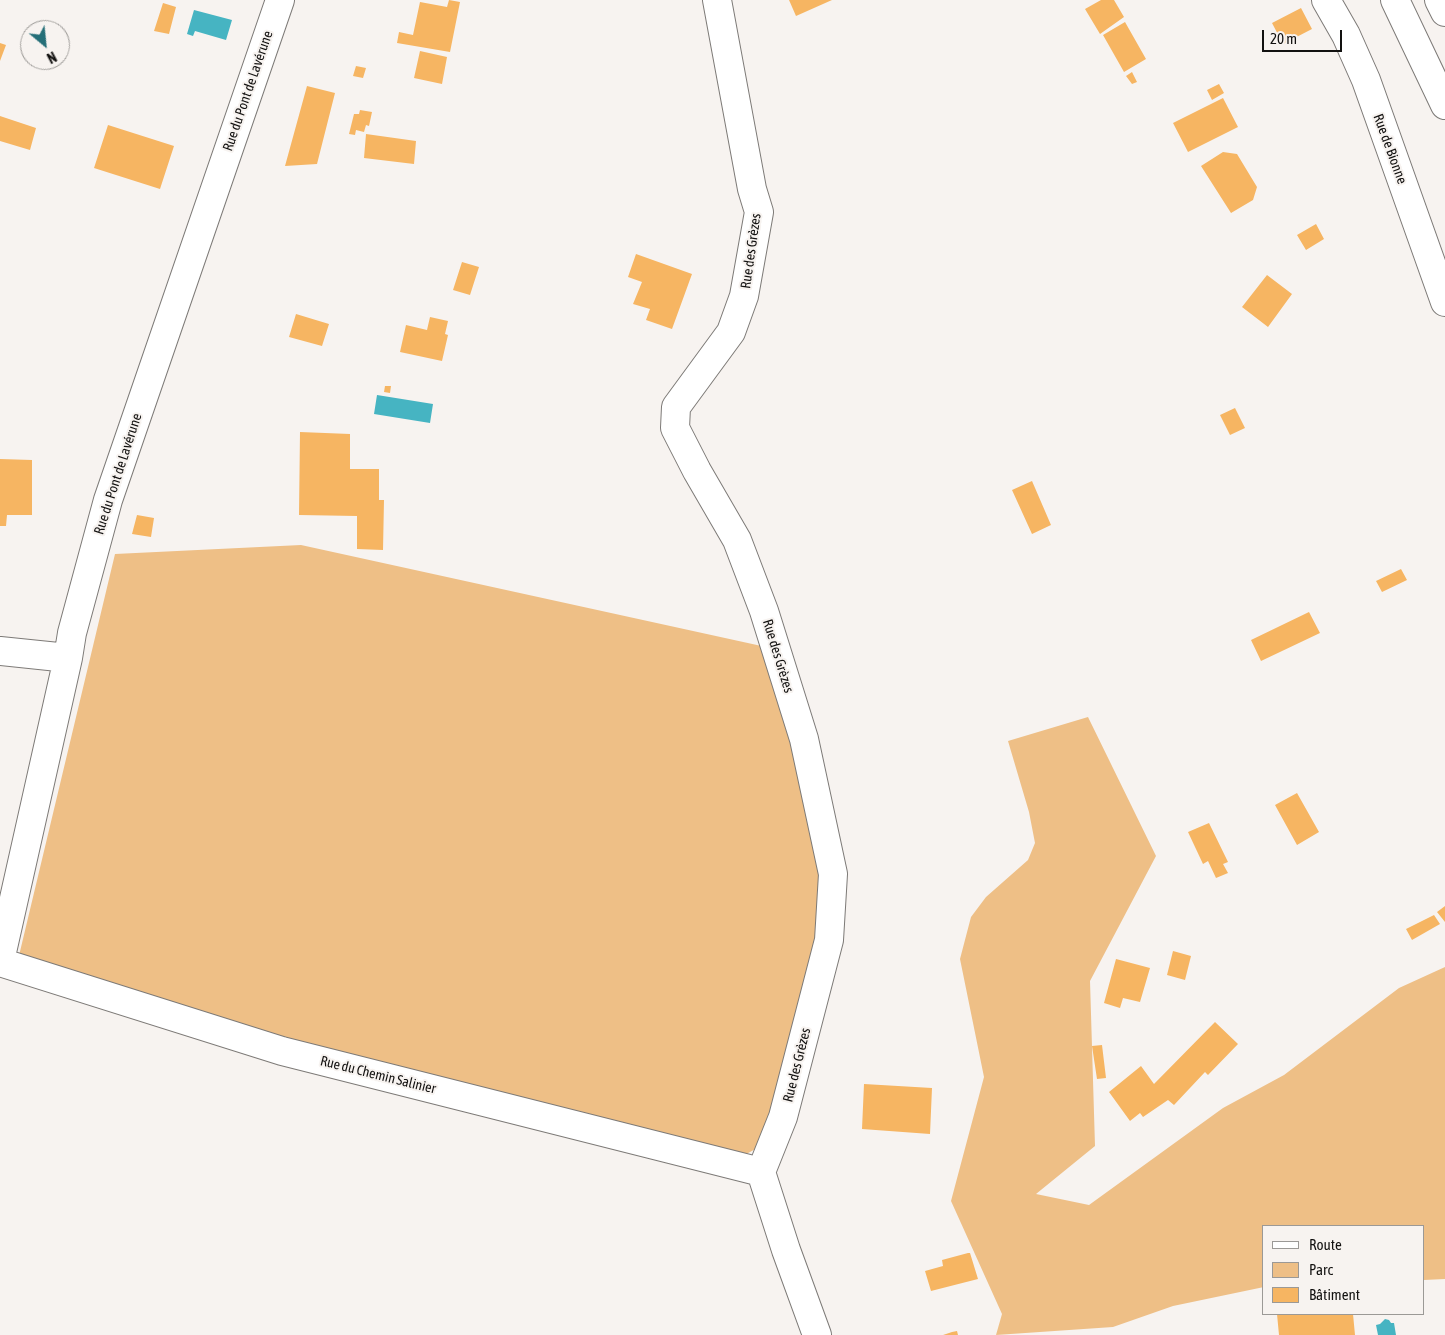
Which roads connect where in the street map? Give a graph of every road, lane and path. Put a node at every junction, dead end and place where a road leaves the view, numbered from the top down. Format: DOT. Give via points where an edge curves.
graph roads {
  1 [pos="280,0"];
  2 [pos="717,0"];
  3 [pos="1326,0"];
  4 [pos="1395,0"];
  5 [pos="1439,0"];
  6 [pos="1445,12"];
  7 [pos="1445,105"];
  8 [pos="1445,302"];
  9 [pos="0,651"];
  10 [pos="68,658"];
  11 [pos="0,962"];
  12 [pos="761,1172"];
  13 [pos="817,1335"];
  1 -- 10 [label="street, Rue du Pont de Lavérune" via="108,500"];
  2 -- 12 [label="street, Rue des Grèzes" via="758,212 744,296 731,332 676,407 675,428 737,540 764,611 804,739 833,874 829,940 783,1117"];
  3 -- 8 [label="street, Rue de Bionne" via="1366,80"];
  4 -- 7 [label="street"];
  5 -- 6 [label="street"];
  9 -- 10 [label="street"];
  10 -- 11 [label="street, Rue du Pont de Lavérune"];
  11 -- 12 [label="street, Rue du Chemin Salinier" via="282,1051"];
  12 -- 13 [label="street"];
}
